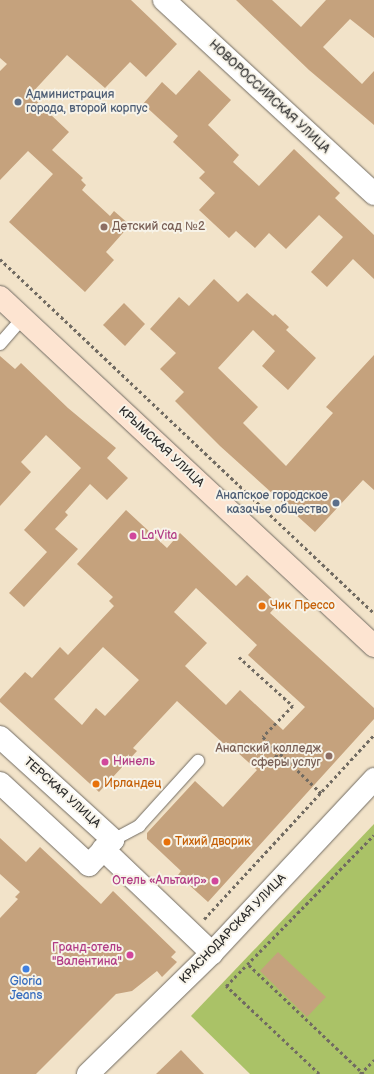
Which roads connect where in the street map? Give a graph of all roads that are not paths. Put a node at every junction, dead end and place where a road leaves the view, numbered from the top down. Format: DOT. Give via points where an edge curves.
graph roads {
  1 [pos="164,0"];
  2 [pos="374,194"];
  3 [pos="0,297"];
  4 [pos="23,318"];
  5 [pos="0,344"];
  6 [pos="374,646"];
  7 [pos="0,737"];
  8 [pos="198,761"];
  9 [pos="374,779"];
  10 [pos="0,784"];
  11 [pos="108,844"];
  12 [pos="212,953"];
  13 [pos="88,1074"];
  1 -- 2 [label="street, НОВОРОССИЙСКАЯ УЛИЦА"];
  3 -- 4 [label="street, КРЫМСКАЯ УЛИЦА"];
  4 -- 5 [label="lane"];
  4 -- 6 [label="street, КРЫМСКАЯ УЛИЦА"];
  7 -- 11 [label="street, ТЕРСКАЯ УЛИЦА"];
  8 -- 11 [label="lane" via="139,826"];
  9 -- 12 [label="street, КРАСНОДАРСКАЯ УЛИЦА"];
  10 -- 11 [label="street" via="89,865"];
  11 -- 12 [label="street, ТЕРСКАЯ УЛИЦА"];
  12 -- 13 [label="street, КРАСНОДАРСКАЯ УЛИЦА"];
}
